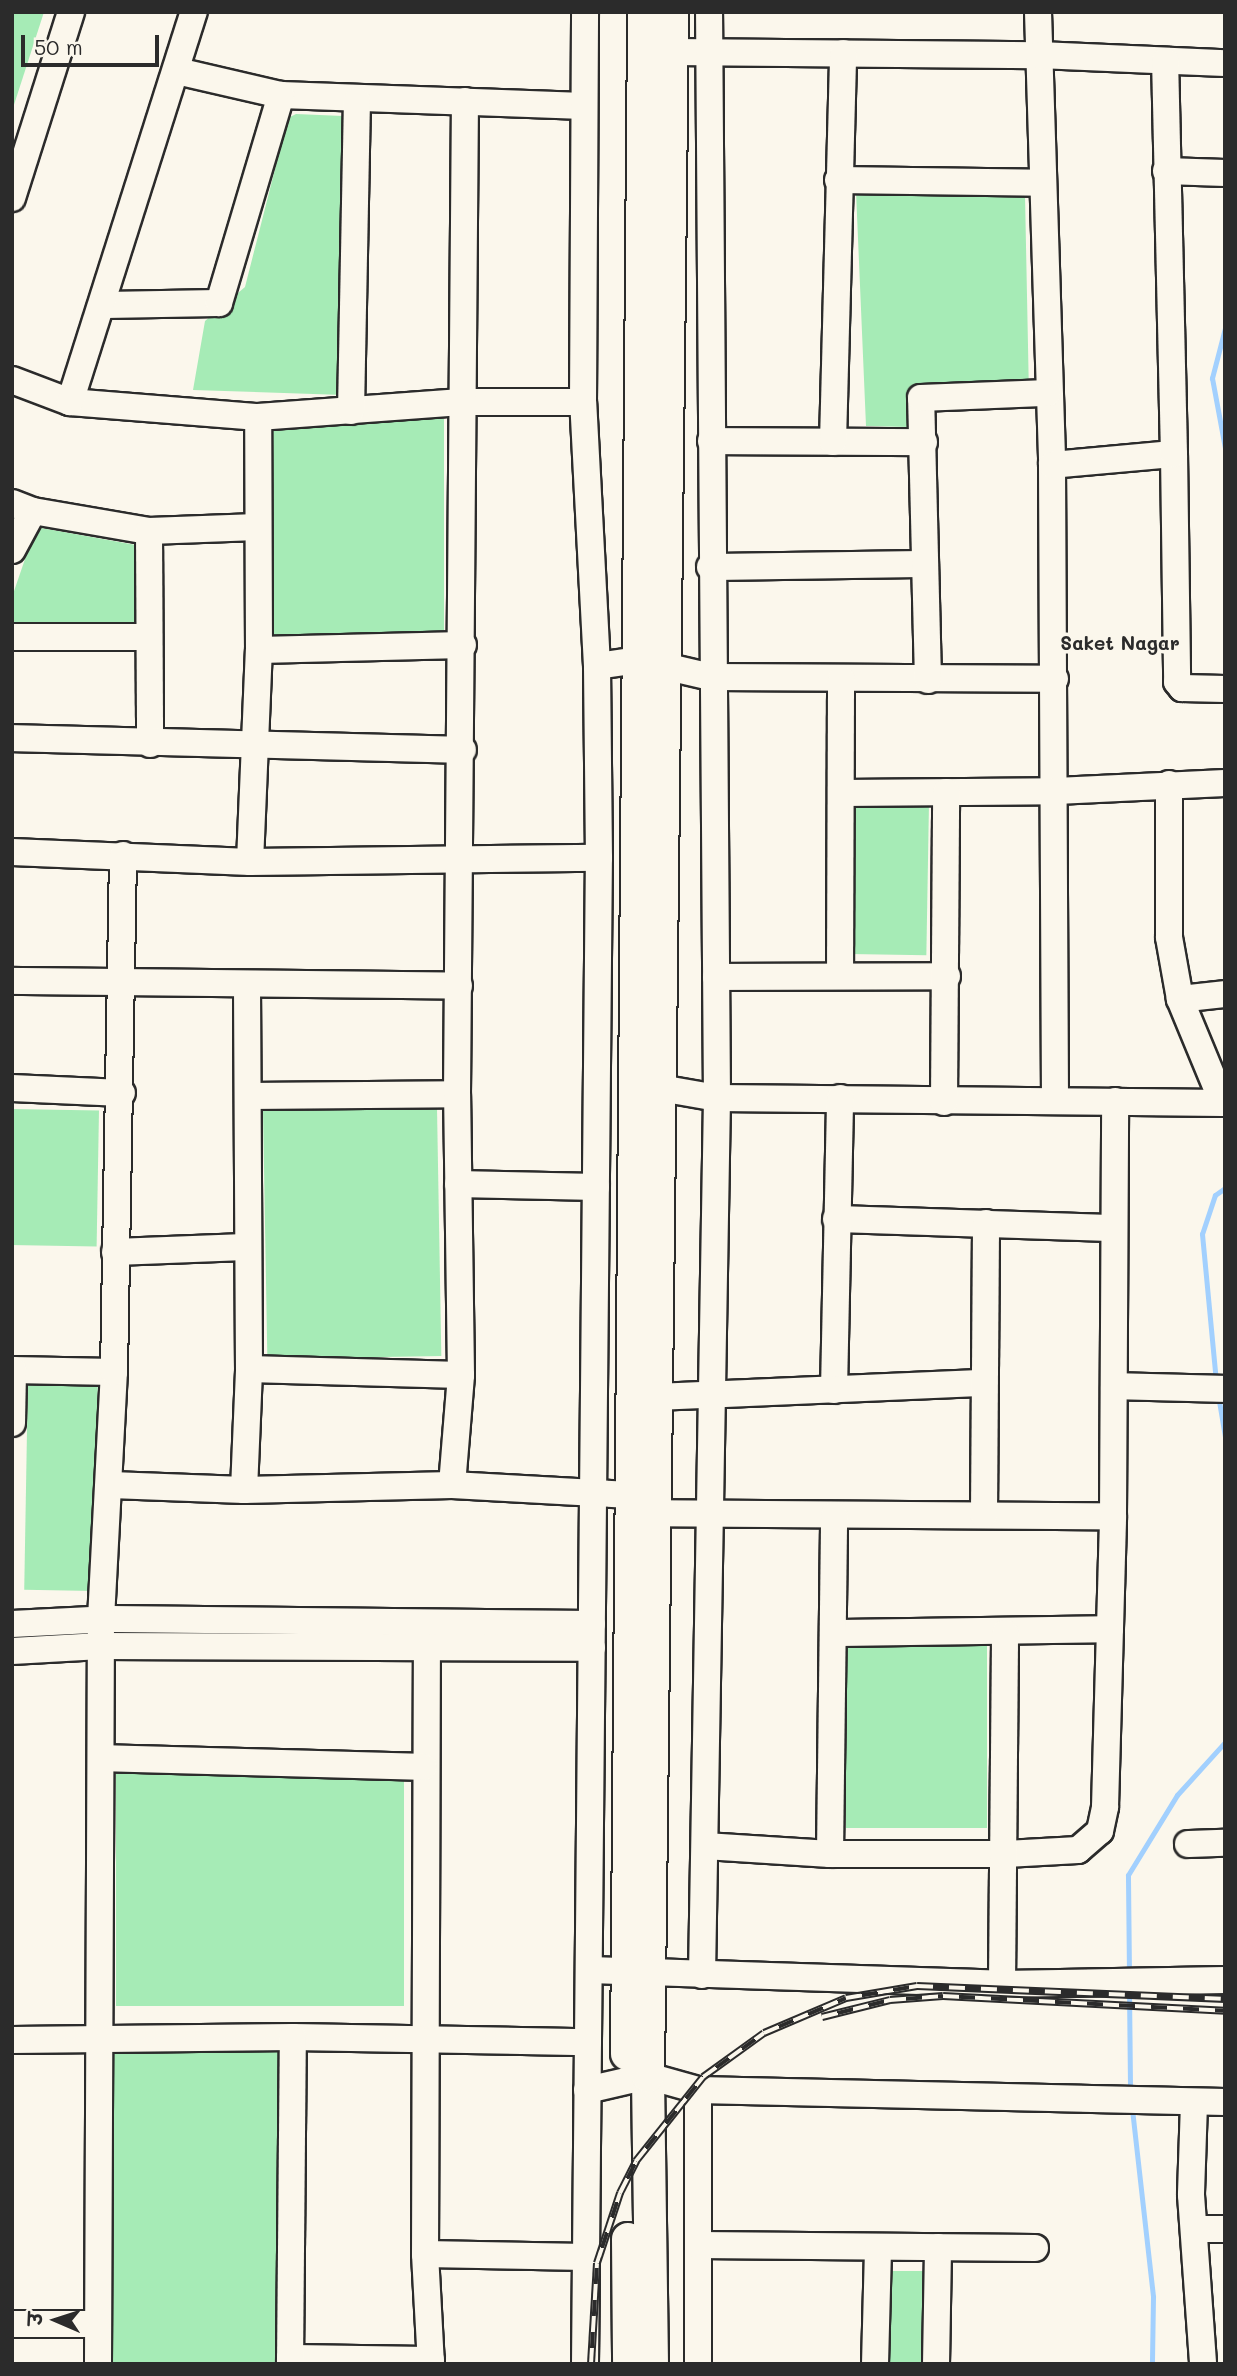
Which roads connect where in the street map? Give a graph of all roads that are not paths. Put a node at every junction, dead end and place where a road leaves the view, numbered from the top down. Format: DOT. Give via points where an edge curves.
graph roads {
  1 [pos="71,12"];
  2 [pos="194,12"];
  3 [pos="585,12"];
  4 [pos="644,12"];
  5 [pos="672,12"];
  6 [pos="709,12"];
  7 [pos="1038,12"];
  8 [pos="673,52"];
  9 [pos="843,53"];
  10 [pos="709,54"];
  11 [pos="1039,55"];
  12 [pos="1165,61"];
  13 [pos="1225,63"];
  14 [pos="177,71"];
  15 [pos="281,95"];
  16 [pos="357,101"];
  17 [pos="465,102"];
  18 [pos="584,106"];
  19 [pos="1166,171"];
  20 [pos="1225,173"];
  21 [pos="838,180"];
  22 [pos="1042,183"];
  23 [pos="12,198"];
  24 [pos="104,305"];
  25 [pos="12,380"];
  26 [pos="1048,393"];
  27 [pos="69,402"];
  28 [pos="461,402"];
  29 [pos="583,402"];
  30 [pos="351,411"];
  31 [pos="258,417"];
  32 [pos="711,441"];
  33 [pos="833,442"];
  34 [pos="925,442"];
  35 [pos="1174,454"];
  36 [pos="1052,465"];
  37 [pos="23,507"];
  38 [pos="257,527"];
  39 [pos="149,531"];
  40 [pos="12,550"];
  41 [pos="925,564"];
  42 [pos="710,567"];
  43 [pos="12,637"];
  44 [pos="149,637"];
  45 [pos="463,645"];
  46 [pos="259,650"];
  47 [pos="652,664"];
  48 [pos="597,666"];
  49 [pos="711,677"];
  50 [pos="841,679"];
  51 [pos="1055,679"];
  52 [pos="928,680"];
  53 [pos="1225,689"];
  54 [pos="12,738"];
  55 [pos="150,744"];
  56 [pos="256,746"];
  57 [pos="463,750"];
  58 [pos="1225,783"];
  59 [pos="1169,784"];
  60 [pos="1056,791"];
  61 [pos="946,792"];
  62 [pos="842,793"];
  63 [pos="12,852"];
  64 [pos="123,855"];
  65 [pos="459,858"];
  66 [pos="598,858"];
  67 [pos="250,862"];
  68 [pos="840,976"];
  69 [pos="947,976"];
  70 [pos="716,977"];
  71 [pos="12,981"];
  72 [pos="118,985"];
  73 [pos="247,986"];
  74 [pos="459,986"];
  75 [pos="1225,994"];
  76 [pos="1180,999"];
  77 [pos="12,1088"];
  78 [pos="647,1090"];
  79 [pos="121,1093"];
  80 [pos="457,1094"];
  81 [pos="248,1096"];
  82 [pos="717,1098"];
  83 [pos="840,1098"];
  84 [pos="1055,1101"];
  85 [pos="1115,1101"];
  86 [pos="944,1102"];
  87 [pos="598,1109"];
  88 [pos="458,1184"];
  89 [pos="596,1187"];
  90 [pos="836,1219"];
  91 [pos="986,1223"];
  92 [pos="1112,1228"];
  93 [pos="245,1247"];
  94 [pos="115,1252"];
  95 [pos="249,1369"];
  96 [pos="12,1370"];
  97 [pos="114,1372"];
  98 [pos="461,1376"];
  99 [pos="984,1383"];
  100 [pos="1114,1387"];
  101 [pos="1225,1389"];
  102 [pos="834,1390"];
  103 [pos="711,1396"];
  104 [pos="657,1397"];
  105 [pos="12,1423"];
  106 [pos="111,1485"];
  107 [pos="452,1485"];
  108 [pos="244,1490"];
  109 [pos="590,1493"];
  110 [pos="639,1507"];
  111 [pos="708,1514"];
  112 [pos="834,1515"];
  113 [pos="984,1515"];
  114 [pos="1113,1516"];
  115 [pos="101,1619"];
  116 [pos="12,1624"];
  117 [pos="1110,1629"];
  118 [pos="835,1633"];
  119 [pos="1005,1633"];
  120 [pos="426,1635"];
  121 [pos="592,1636"];
  122 [pos="101,1646"];
  123 [pos="12,1651"];
  124 [pos="102,1758"];
  125 [pos="424,1767"];
  126 [pos="1225,1843"];
  127 [pos="1188,1844"];
  128 [pos="705,1846"];
  129 [pos="830,1854"];
  130 [pos="1006,1854"];
  131 [pos="590,1970"];
  132 [pos="637,1970"];
  133 [pos="702,1975"];
  134 [pos="1225,1980"];
  135 [pos="1002,1984"];
  136 [pos="293,2038"];
  137 [pos="424,2038"];
  138 [pos="12,2040"];
  139 [pos="100,2042"];
  140 [pos="588,2042"];
  141 [pos="638,2077"];
  142 [pos="587,2090"];
  143 [pos="698,2090"];
  144 [pos="1225,2102"];
  145 [pos="1194,2103"];
  146 [pos="1196,2229"];
  147 [pos="1225,2229"];
  148 [pos="698,2245"];
  149 [pos="878,2247"];
  150 [pos="938,2247"];
  151 [pos="1035,2248"];
  152 [pos="425,2254"];
  153 [pos="586,2257"];
  154 [pos="12,2324"];
  155 [pos="98,2324"];
  156 [pos="290,2361"];
  157 [pos="431,2362"];
  158 [pos="98,2364"];
  159 [pos="585,2364"];
  160 [pos="629,2364"];
  161 [pos="652,2364"];
  162 [pos="698,2364"];
  163 [pos="875,2364"];
  164 [pos="936,2364"];
  165 [pos="1203,2364"];
  1 -- 23 [label="street"];
  2 -- 14 [label="street"];
  3 -- 18 [label="street"];
  4 -- 47 [label="main road"];
  5 -- 8 [label="main road"];
  6 -- 10 [label="street"];
  7 -- 11 [label="street"];
  8 -- 10 [label="street"];
  8 -- 47 [label="main road"];
  9 -- 10 [label="street"];
  9 -- 11 [label="street"];
  9 -- 21 [label="street"];
  10 -- 32 [label="street"];
  11 -- 12 [label="street"];
  11 -- 22 [label="street"];
  12 -- 13 [label="street"];
  12 -- 19 [label="street"];
  14 -- 15 [label="street"];
  14 -- 24 [label="street"];
  15 -- 16 [label="street"];
  15 -- 24 [label="street" via="219,303"];
  16 -- 17 [label="street"];
  16 -- 30 [label="street"];
  17 -- 18 [label="street"];
  17 -- 28 [label="street"];
  18 -- 29 [label="street"];
  19 -- 20 [label="street"];
  19 -- 35 [label="street"];
  21 -- 22 [label="street"];
  21 -- 33 [label="street"];
  22 -- 26 [label="street"];
  24 -- 27 [label="street"];
  25 -- 27 [label="street"];
  26 -- 34 [label="street" via="937,388 921,398"];
  26 -- 36 [label="street"];
  27 -- 31 [label="street"];
  28 -- 29 [label="street"];
  28 -- 30 [label="street"];
  28 -- 45 [label="street"];
  29 -- 48 [label="street"];
  30 -- 31 [label="street"];
  31 -- 38 [label="street"];
  32 -- 33 [label="street"];
  32 -- 42 [label="street"];
  33 -- 34 [label="street"];
  34 -- 41 [label="street"];
  35 -- 36 [label="street"];
  35 -- 53 [label="street" via="1177,682 1182,688"];
  36 -- 51 [label="street"];
  37 -- 39 [label="street"];
  37 -- 40 [label="street"];
  38 -- 39 [label="street"];
  38 -- 46 [label="street"];
  39 -- 44 [label="street"];
  41 -- 42 [label="street"];
  41 -- 52 [label="street"];
  42 -- 49 [label="street"];
  43 -- 44 [label="street"];
  44 -- 55 [label="street"];
  45 -- 46 [label="street"];
  45 -- 57 [label="street"];
  46 -- 56 [label="street"];
  47 -- 48 [label="street"];
  47 -- 49 [label="street"];
  47 -- 78 [label="main road"];
  48 -- 66 [label="street"];
  49 -- 50 [label="street"];
  49 -- 70 [label="street"];
  50 -- 52 [label="street"];
  50 -- 62 [label="street"];
  51 -- 52 [label="street"];
  51 -- 60 [label="street"];
  54 -- 55 [label="street"];
  55 -- 56 [label="street"];
  56 -- 57 [label="street"];
  56 -- 67 [label="street"];
  57 -- 65 [label="street"];
  58 -- 59 [label="street"];
  59 -- 60 [label="street"];
  59 -- 76 [label="street" via="1169,937"];
  60 -- 61 [label="street"];
  60 -- 84 [label="street"];
  61 -- 62 [label="street"];
  61 -- 69 [label="street"];
  62 -- 68 [label="street"];
  63 -- 64 [label="street"];
  64 -- 67 [label="street"];
  64 -- 72 [label="street"];
  65 -- 66 [label="street"];
  65 -- 67 [label="street"];
  65 -- 74 [label="street"];
  66 -- 87 [label="street"];
  68 -- 69 [label="street"];
  68 -- 70 [label="street"];
  69 -- 86 [label="street"];
  70 -- 82 [label="street"];
  71 -- 72 [label="street"];
  72 -- 73 [label="street"];
  72 -- 79 [label="street"];
  73 -- 74 [label="street"];
  73 -- 81 [label="street"];
  74 -- 80 [label="street"];
  75 -- 76 [label="street"];
  76 -- 85 [label="street" via="1223,1104"];
  77 -- 79 [label="street"];
  78 -- 82 [label="street"];
  78 -- 87 [label="street"];
  78 -- 104 [label="main road"];
  78 -- 110 [label="main road"];
  79 -- 94 [label="street"];
  80 -- 81 [label="street"];
  80 -- 88 [label="street"];
  81 -- 93 [label="street"];
  82 -- 83 [label="street"];
  82 -- 103 [label="street"];
  83 -- 86 [label="street"];
  83 -- 90 [label="street"];
  84 -- 85 [label="street"];
  84 -- 86 [label="street"];
  85 -- 92 [label="street"];
  87 -- 89 [label="street"];
  88 -- 89 [label="street"];
  88 -- 98 [label="street"];
  89 -- 109 [label="street"];
  90 -- 91 [label="street"];
  90 -- 102 [label="street"];
  91 -- 92 [label="street"];
  91 -- 99 [label="street"];
  92 -- 100 [label="street"];
  93 -- 94 [label="street"];
  93 -- 95 [label="street"];
  94 -- 97 [label="street"];
  95 -- 98 [label="street"];
  95 -- 108 [label="street"];
  96 -- 97 [label="street"];
  96 -- 105 [label="street"];
  97 -- 106 [label="street"];
  98 -- 107 [label="street"];
  99 -- 102 [label="street"];
  99 -- 113 [label="street"];
  100 -- 101 [label="street"];
  100 -- 114 [label="street"];
  102 -- 103 [label="street"];
  103 -- 104 [label="street"];
  103 -- 111 [label="street"];
  104 -- 110 [label="main road"];
  106 -- 108 [label="street"];
  106 -- 115 [label="street"];
  107 -- 108 [label="street"];
  107 -- 109 [label="street"];
  109 -- 110 [label="street"];
  109 -- 121 [label="street"];
  110 -- 111 [label="street"];
  110 -- 132 [label="main road"];
  111 -- 112 [label="street"];
  111 -- 128 [label="street"];
  112 -- 113 [label="street"];
  112 -- 118 [label="street"];
  113 -- 114 [label="street"];
  114 -- 117 [label="street"];
  115 -- 116 [label="street"];
  115 -- 120 [label="street"];
  115 -- 122 [label="street"];
  117 -- 119 [label="street"];
  117 -- 130 [label="street" via="1105,1807 1100,1831 1078,1850"];
  118 -- 119 [label="street"];
  118 -- 129 [label="street"];
  119 -- 130 [label="street"];
  120 -- 121 [label="street"];
  120 -- 122 [label="street"];
  120 -- 125 [label="street"];
  121 -- 131 [label="street"];
  122 -- 123 [label="street"];
  122 -- 124 [label="street"];
  124 -- 125 [label="street"];
  124 -- 139 [label="street"];
  125 -- 137 [label="street"];
  126 -- 127 [label="street"];
  128 -- 129 [label="street"];
  128 -- 133 [label="street"];
  129 -- 130 [label="street"];
  130 -- 135 [label="street"];
  131 -- 132 [label="street"];
  131 -- 140 [label="street"];
  132 -- 133 [label="street"];
  132 -- 141 [label="main road"];
  133 -- 135 [label="street"];
  134 -- 135 [label="street"];
  136 -- 137 [label="street"];
  136 -- 139 [label="street"];
  136 -- 156 [label="street"];
  137 -- 140 [label="street"];
  137 -- 152 [label="street"];
  138 -- 139 [label="street"];
  139 -- 155 [label="street"];
  140 -- 142 [label="street"];
  141 -- 142 [label="street"];
  141 -- 143 [label="street"];
  141 -- 160 [label="main road"];
  141 -- 161 [label="main road"];
  142 -- 153 [label="street"];
  143 -- 145 [label="street"];
  143 -- 148 [label="street"];
  144 -- 145 [label="street"];
  145 -- 146 [label="street" via="1191,2195"];
  146 -- 147 [label="street"];
  146 -- 165 [label="street"];
  148 -- 149 [label="street"];
  148 -- 162 [label="street"];
  149 -- 150 [label="street"];
  149 -- 163 [label="street"];
  150 -- 151 [label="street"];
  150 -- 164 [label="street"];
  152 -- 153 [label="street"];
  152 -- 157 [label="street"];
  153 -- 159 [label="street"];
  154 -- 155 [label="street"];
  155 -- 158 [label="street"];
  156 -- 157 [label="street"];
}
